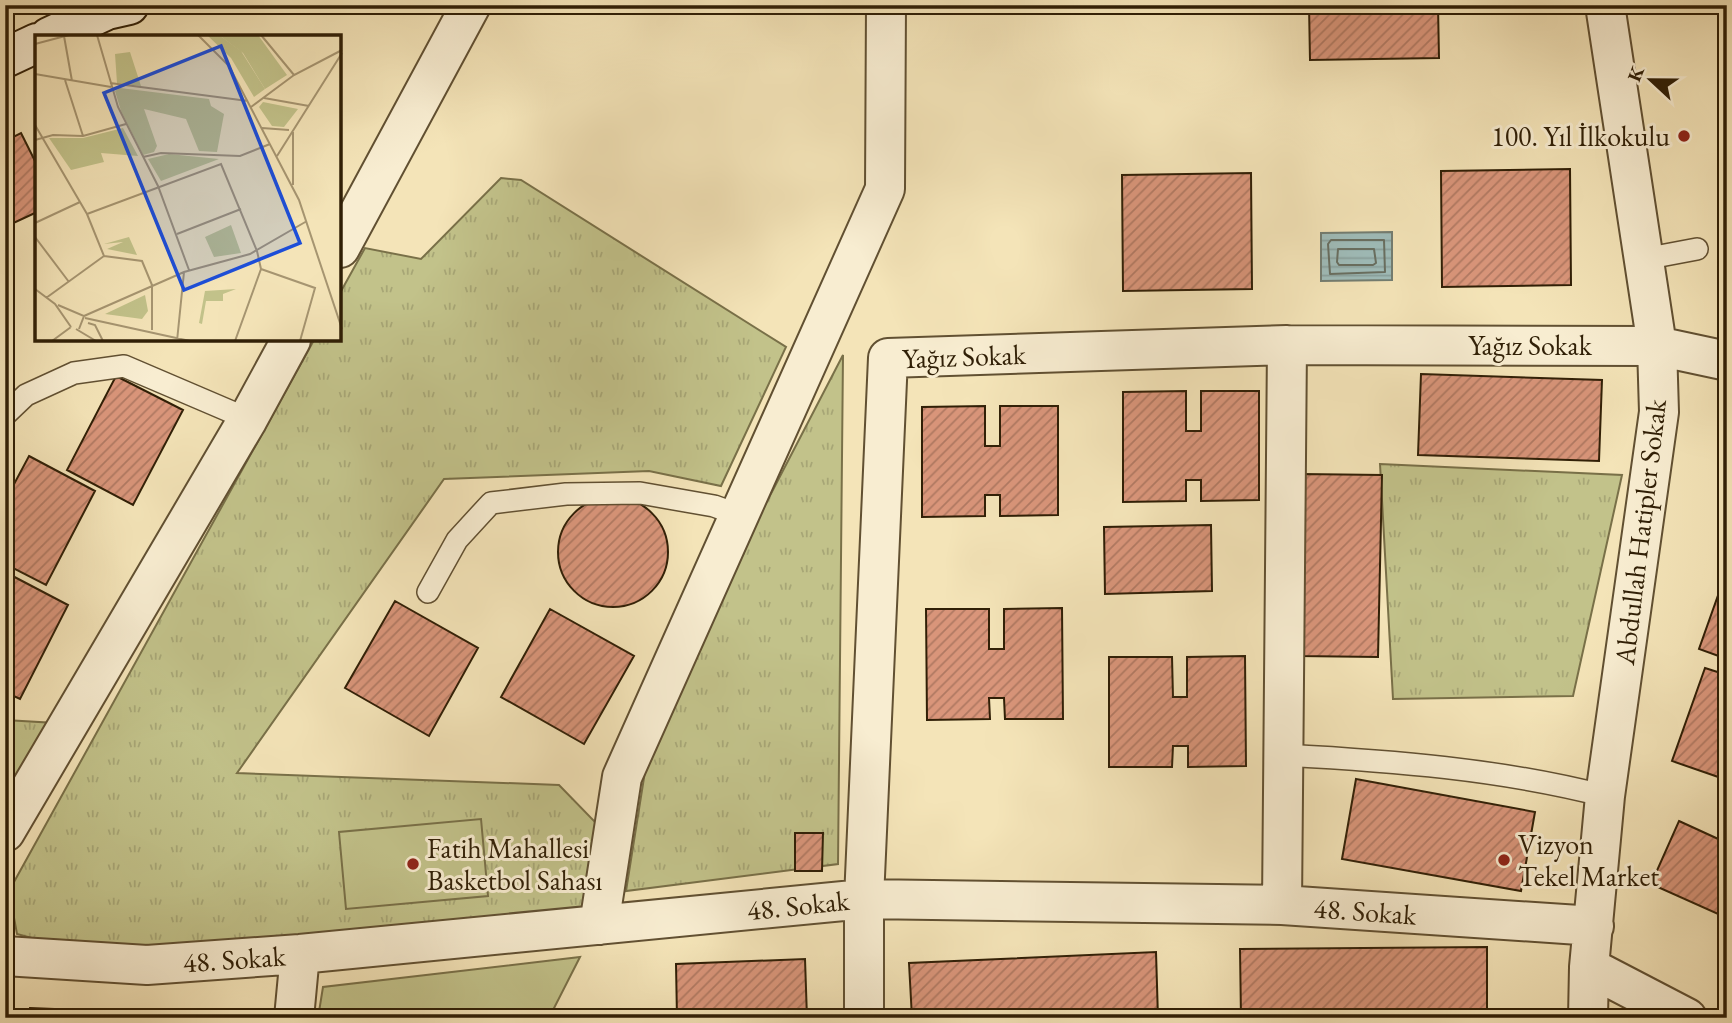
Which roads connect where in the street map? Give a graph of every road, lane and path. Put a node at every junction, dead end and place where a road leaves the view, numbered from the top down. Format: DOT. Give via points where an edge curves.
graph roads {
  1 [pos="129,5"];
  2 [pos="471,5"];
  3 [pos="886,5"];
  4 [pos="1605,5"];
  5 [pos="53,35"];
  6 [pos="35,44"];
  7 [pos="5,58"];
  8 [pos="341,245"];
  9 [pos="1697,249"];
  10 [pos="1644,259"];
  11 [pos="289,341"];
  12 [pos="1287,345"];
  13 [pos="1657,345"];
  14 [pos="1727,361"];
  15 [pos="5,415"];
  16 [pos="248,419"];
  17 [pos="739,515"];
  18 [pos="428,592"];
  19 [pos="1284,755"];
  20 [pos="1605,796"];
  21 [pos="5,832"];
  22 [pos="864,899"];
  23 [pos="1282,905"];
  24 [pos="599,925"];
  25 [pos="1594,926"];
  26 [pos="300,954"];
  27 [pos="5,956"];
  28 [pos="1589,967"];
  29 [pos="294,1018"];
  30 [pos="864,1018"];
  31 [pos="1588,1018"];
  32 [pos="1687,1018"];
  1 -- 5 [label="street"];
  2 -- 8 [label="street"];
  3 -- 17 [label="street" via="885,189"];
  4 -- 10 [label="street, Abdullah Hatipler Sokak"];
  6 -- 7 [label="street"];
  9 -- 10 [label="lane"];
  10 -- 13 [label="street, Abdullah Hatipler Sokak"];
  11 -- 16 [label="street"];
  12 -- 13 [label="street, Yağız Sokak"];
  12 -- 19 [label="street"];
  12 -- 22 [label="street, Yağız Sokak" via="888,358"];
  13 -- 14 [label="street, Yağız Sokak"];
  13 -- 20 [label="street, Abdullah Hatipler Sokak" via="1659,412"];
  15 -- 16 [label="lane" via="26,396 74,373 124,366"];
  16 -- 21 [label="street"];
  17 -- 18 [label="lane" via="640,493 566,494 491,503 457,540"];
  17 -- 24 [label="street" via="622,778"];
  19 -- 20 [label="lane" via="1482,772"];
  19 -- 23 [label="street"];
  20 -- 25 [label="street, Abdullah Hatipler Sokak"];
  22 -- 23 [label="street, 48. Sokak"];
  22 -- 24 [label="street, 48. Sokak"];
  22 -- 30 [label="street, Yağız Sokak"];
  23 -- 25 [label="street, 48. Sokak"];
  24 -- 26 [label="street, 48. Sokak"];
  25 -- 28 [label="street, Abdullah Hatipler Sokak"];
  26 -- 27 [label="street, 48. Sokak" via="147,965"];
  26 -- 29 [label="street"];
  28 -- 31 [label="street, Abdullah Hatipler Sokak"];
  28 -- 32 [label="street"];
}
